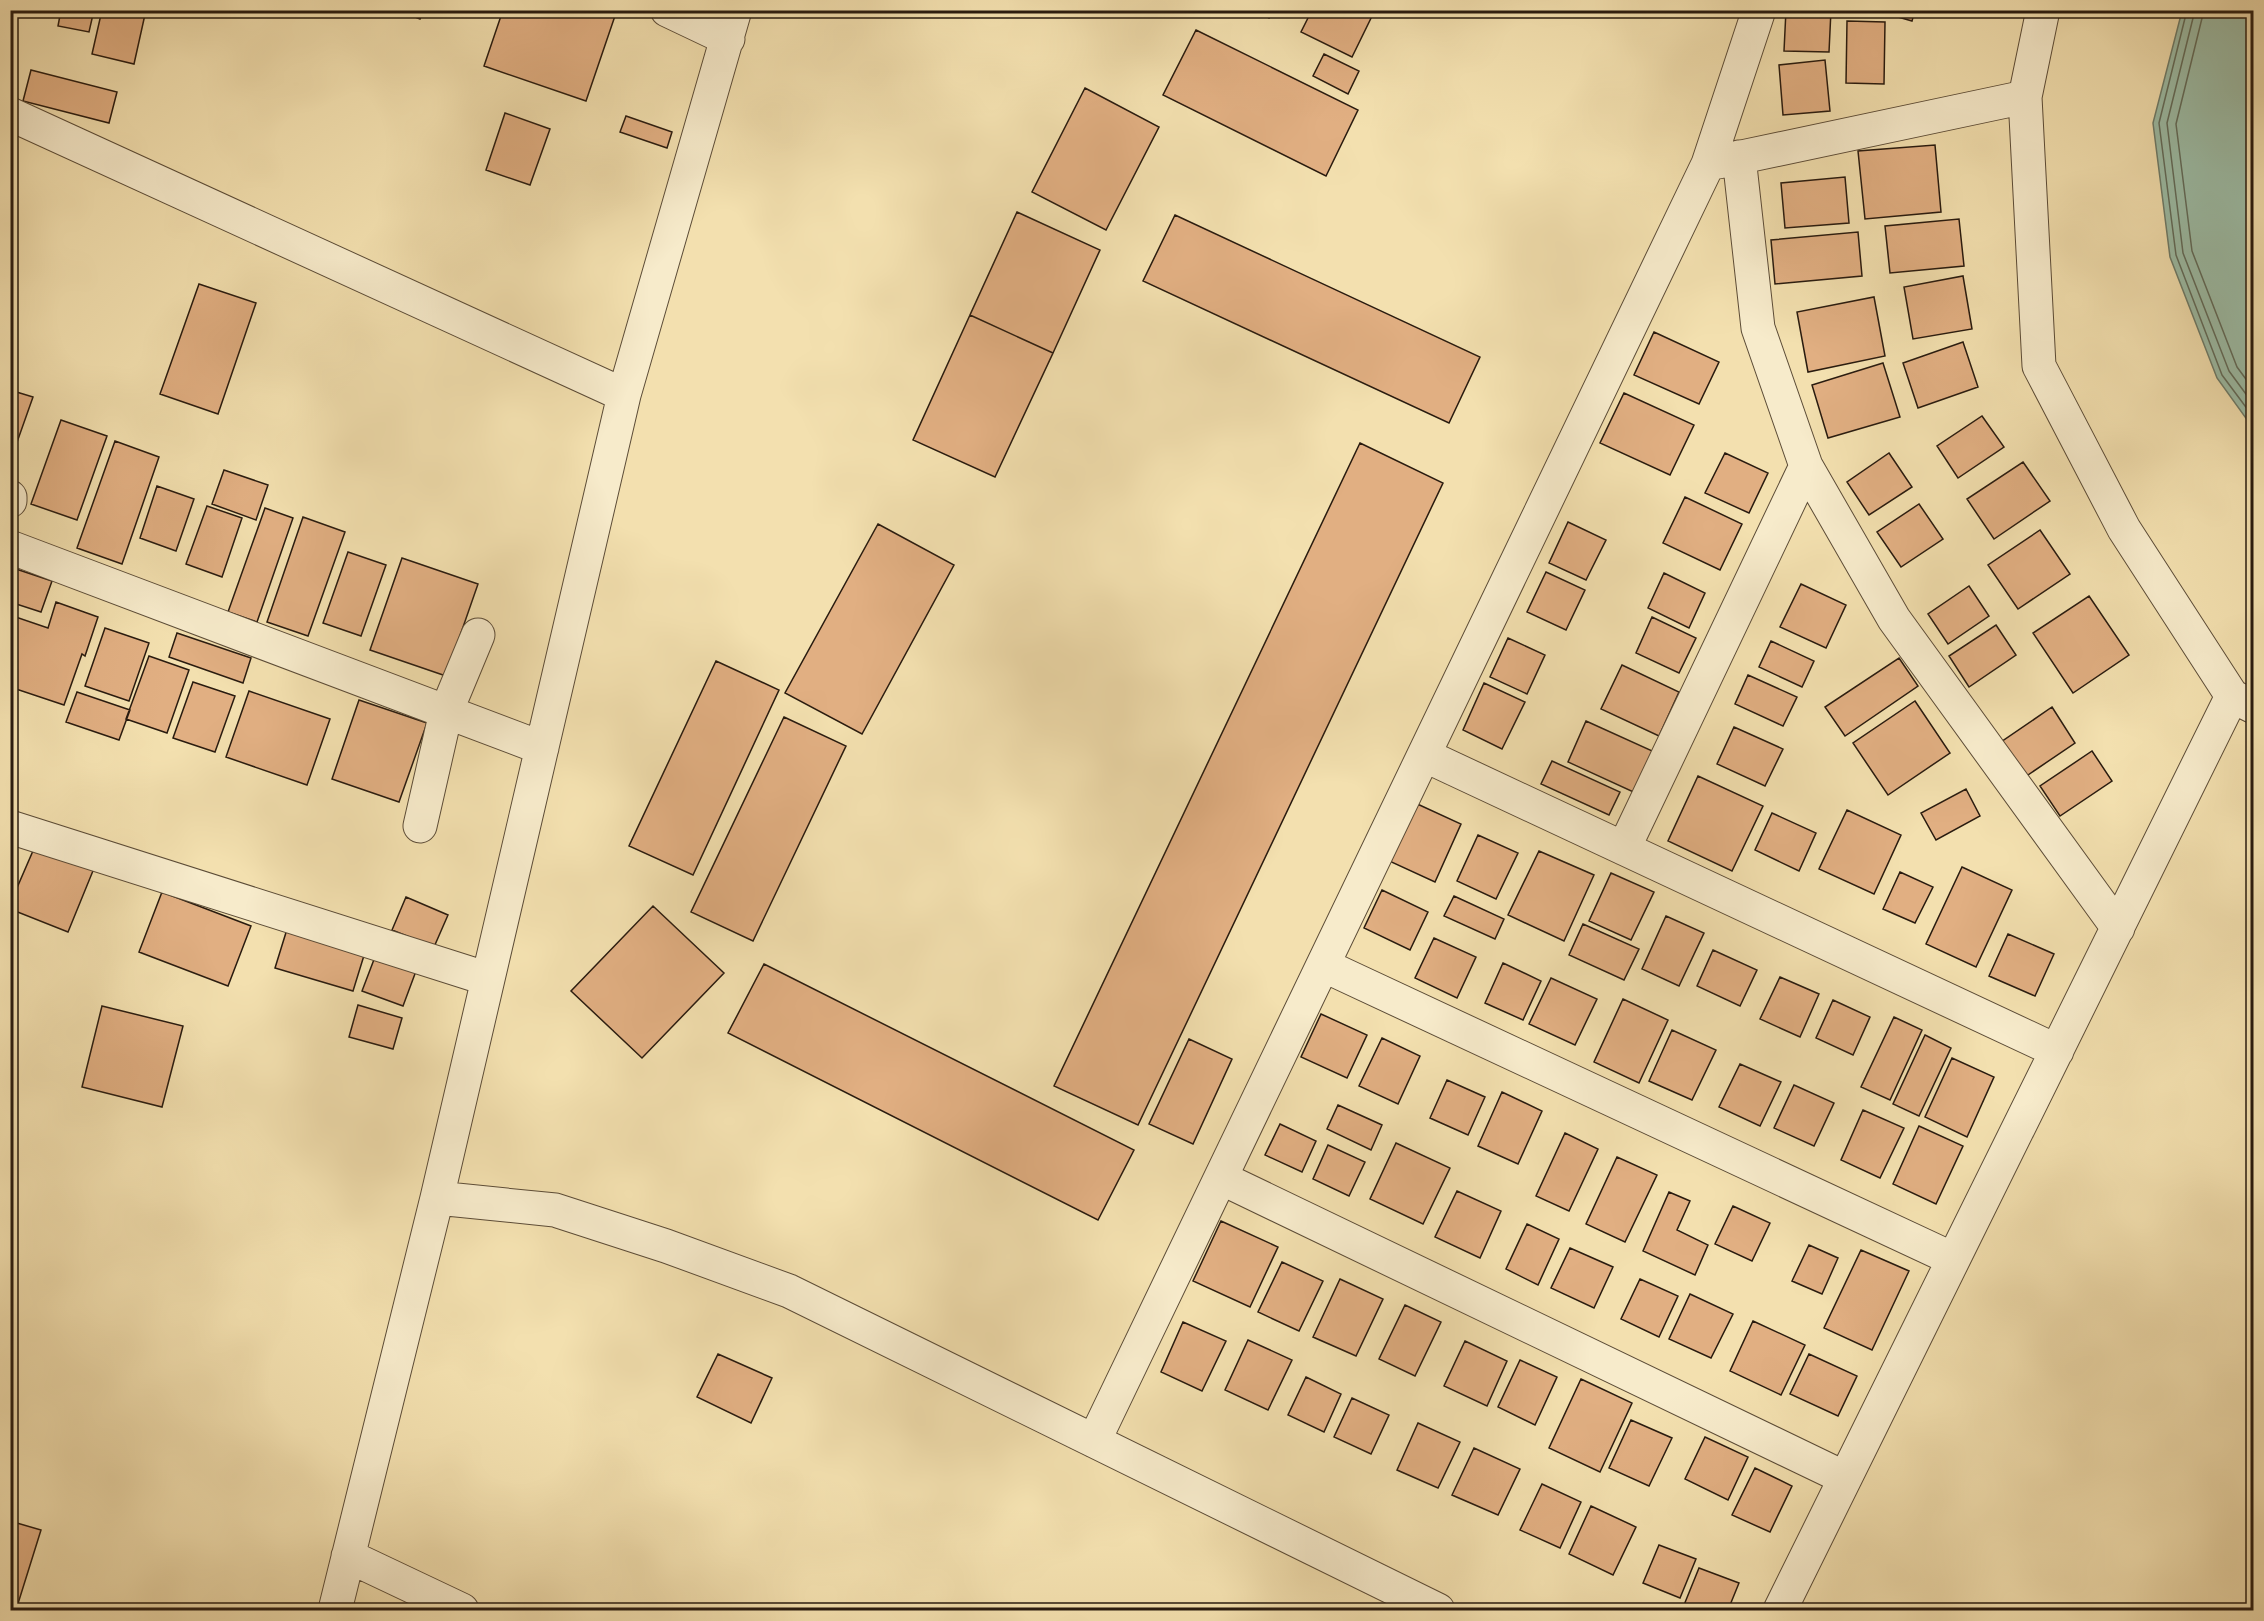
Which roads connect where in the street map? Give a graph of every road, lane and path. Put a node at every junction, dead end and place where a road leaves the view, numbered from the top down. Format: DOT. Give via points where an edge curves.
graph roads {
  1 [pos="667,10"];
  2 [pos="1759,10"];
  3 [pos="2043,10"];
  4 [pos="732,25"];
  5 [pos="2025,97"];
  6 [pos="10,114"];
  7 [pos="1739,157"];
  8 [pos="1708,164"];
  9 [pos="624,395"];
  10 [pos="1806,466"];
  11 [pos="10,547"];
  12 [pos="478,635"];
  13 [pos="2243,702"];
  14 [pos="446,712"];
  15 [pos="542,748"];
  16 [pos="1424,755"];
  17 [pos="420,826"];
  18 [pos="10,827"];
  19 [pos="1624,848"];
  20 [pos="2118,928"];
  21 [pos="1323,965"];
  22 [pos="488,979"];
  23 [pos="2057,1051"];
  24 [pos="1221,1178"];
  25 [pos="437,1198"];
  26 [pos="1953,1259"];
  27 [pos="1094,1441"];
  28 [pos="1845,1478"];
  29 [pos="348,1556"];
  30 [pos="335,1611"];
  31 [pos="462,1611"];
  32 [pos="1438,1611"];
  33 [pos="1780,1611"];
  1 -- 4 [label="street"];
  2 -- 8 [label="street"];
  3 -- 5 [label="street"];
  4 -- 9 [label="street"];
  5 -- 7 [label="street"];
  5 -- 13 [label="street" via="2039,366 2124,530"];
  6 -- 9 [label="street"];
  7 -- 8 [label="street"];
  7 -- 10 [label="street" via="1758,328"];
  8 -- 16 [label="street"];
  9 -- 15 [label="street"];
  10 -- 19 [label="street"];
  10 -- 20 [label="street" via="1894,619"];
  11 -- 14 [label="street"];
  12 -- 14 [label="street"];
  13 -- 20 [label="street"];
  14 -- 15 [label="street"];
  14 -- 17 [label="street"];
  15 -- 22 [label="street"];
  16 -- 19 [label="street"];
  16 -- 21 [label="street"];
  18 -- 22 [label="street"];
  19 -- 23 [label="street"];
  20 -- 23 [label="street"];
  21 -- 24 [label="street"];
  21 -- 26 [label="street"];
  22 -- 25 [label="street"];
  23 -- 26 [label="street"];
  24 -- 27 [label="street"];
  24 -- 28 [label="street"];
  25 -- 27 [label="street" via="555,1210 789,1291"];
  25 -- 29 [label="street"];
  26 -- 28 [label="street"];
  27 -- 32 [label="street"];
  28 -- 33 [label="street"];
  29 -- 30 [label="street"];
  29 -- 31 [label="street"];
}
